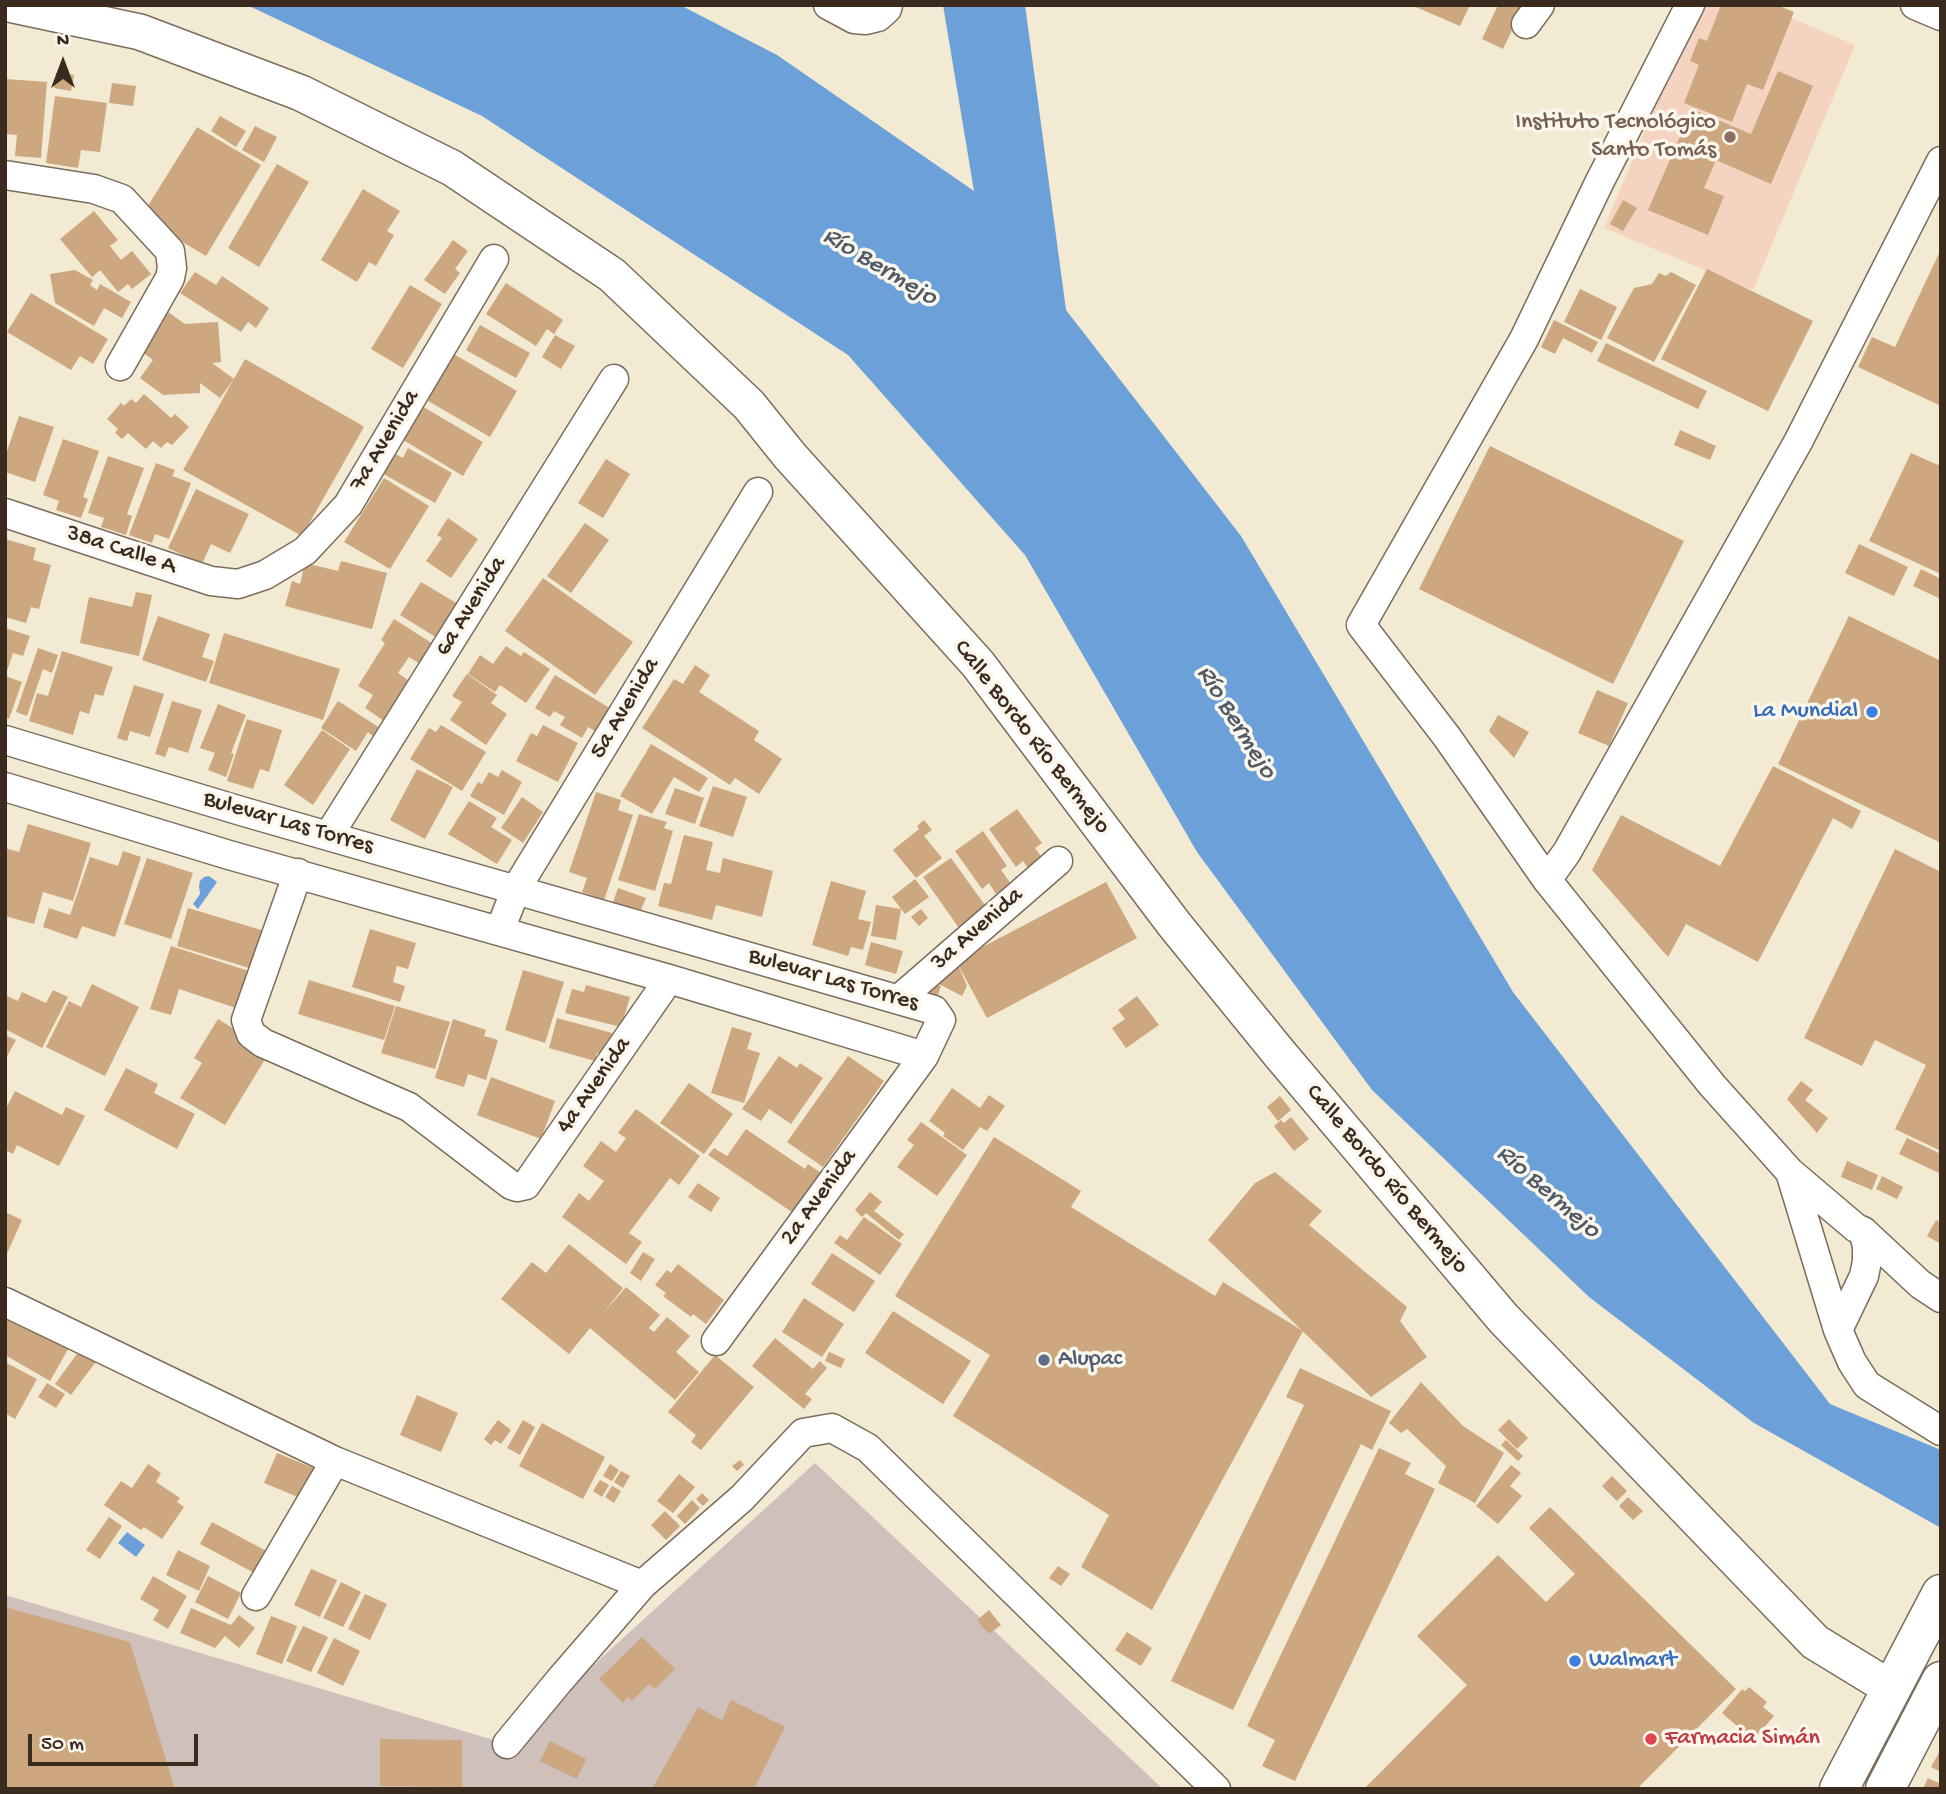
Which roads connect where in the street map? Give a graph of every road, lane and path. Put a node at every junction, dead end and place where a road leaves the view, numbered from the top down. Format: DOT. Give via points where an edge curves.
graph roads {
  1 [pos="13,5"];
  2 [pos="828,5"];
  3 [pos="1690,5"];
  4 [pos="1915,5"];
  5 [pos="883,11"];
  6 [pos="1941,16"];
  7 [pos="1941,161"];
  8 [pos="5,175"];
  9 [pos="494,259"];
  10 [pos="120,366"];
  11 [pos="614,379"];
  12 [pos="758,492"];
  13 [pos="5,513"];
  14 [pos="238,584"];
  15 [pos="5,740"];
  16 [pos="5,787"];
  17 [pos="241,811"];
  18 [pos="329,835"];
  19 [pos="229,855"];
  20 [pos="1058,861"];
  21 [pos="298,873"];
  22 [pos="1548,880"];
  23 [pos="516,890"];
  24 [pos="500,930"];
  25 [pos="669,979"];
  26 [pos="898,999"];
  27 [pos="924,1056"];
  28 [pos="1790,1172"];
  29 [pos="1859,1229"];
  30 [pos="1818,1265"];
  31 [pos="1858,1291"];
  32 [pos="1931,1291"];
  33 [pos="5,1301"];
  34 [pos="1838,1330"];
  35 [pos="716,1341"];
  36 [pos="1941,1430"];
  37 [pos="335,1461"];
  38 [pos="642,1585"];
  39 [pos="1941,1594"];
  40 [pos="256,1596"];
  41 [pos="1892,1689"];
  42 [pos="1936,1699"];
  43 [pos="507,1744"];
  44 [pos="1216,1789"];
  45 [pos="1839,1789"];
  46 [pos="1885,1789"];
  1 -- 41 [label="main road, Calle Bordo Río Bermejo" via="140,32 301,93 452,167 612,275 749,405 978,664 1174,924 1503,1318 1815,1642"];
  2 -- 5 [label="street" via="854,19 866,20"];
  3 -- 22 [label="street" via="1524,339 1361,625"];
  4 -- 6 [label="street"];
  7 -- 22 [label="street" via="1798,443"];
  8 -- 10 [label="street" via="94,189 122,199 170,251 170,278"];
  9 -- 14 [label="street, 7a Avenida" via="348,505 305,551 265,575"];
  11 -- 18 [label="street, 6a Avenida"];
  12 -- 23 [label="street, 5a Avenida"];
  13 -- 14 [label="street, 38a Calle A" via="211,581"];
  15 -- 17 [label="street, Bulevar Las Torres"];
  16 -- 19 [label="street, Bulevar Las Torres"];
  17 -- 18 [label="street, Bulevar Las Torres"];
  17 -- 19 [label="street"];
  18 -- 23 [label="street, Bulevar Las Torres"];
  19 -- 21 [label="street, Bulevar Las Torres"];
  20 -- 26 [label="street, 3a Avenida"];
  21 -- 24 [label="street, Bulevar Las Torres"];
  21 -- 25 [label="street, 4a Avenida" via="246,1020 251,1034 409,1107 517,1187 526,1185"];
  22 -- 28 [label="street" via="1712,1085"];
  23 -- 24 [label="street, 5a Avenida"];
  23 -- 26 [label="street, Bulevar Las Torres"];
  24 -- 25 [label="street, Bulevar Las Torres"];
  25 -- 27 [label="street, Bulevar Las Torres"];
  26 -- 27 [label="street, Bulevar Las Torres" via="934,1010 941,1020"];
  27 -- 35 [label="street, 2a Avenida"];
  28 -- 29 [label="street"];
  28 -- 30 [label="street"];
  29 -- 30 [label="street" via="1827,1245"];
  29 -- 31 [label="street" via="1867,1246 1867,1261"];
  29 -- 32 [label="street"];
  30 -- 34 [label="street"];
  31 -- 32 [label="street" via="1888,1280 1904,1280"];
  31 -- 34 [label="street"];
  33 -- 37 [label="street"];
  34 -- 36 [label="street" via="1867,1385"];
  37 -- 38 [label="street"];
  37 -- 40 [label="street"];
  38 -- 43 [label="street"];
  38 -- 44 [label="street" via="742,1498 803,1433 832,1428 868,1448"];
  39 -- 41 [label="highway"];
  41 -- 45 [label="highway"];
  42 -- 46 [label="highway"];
}
